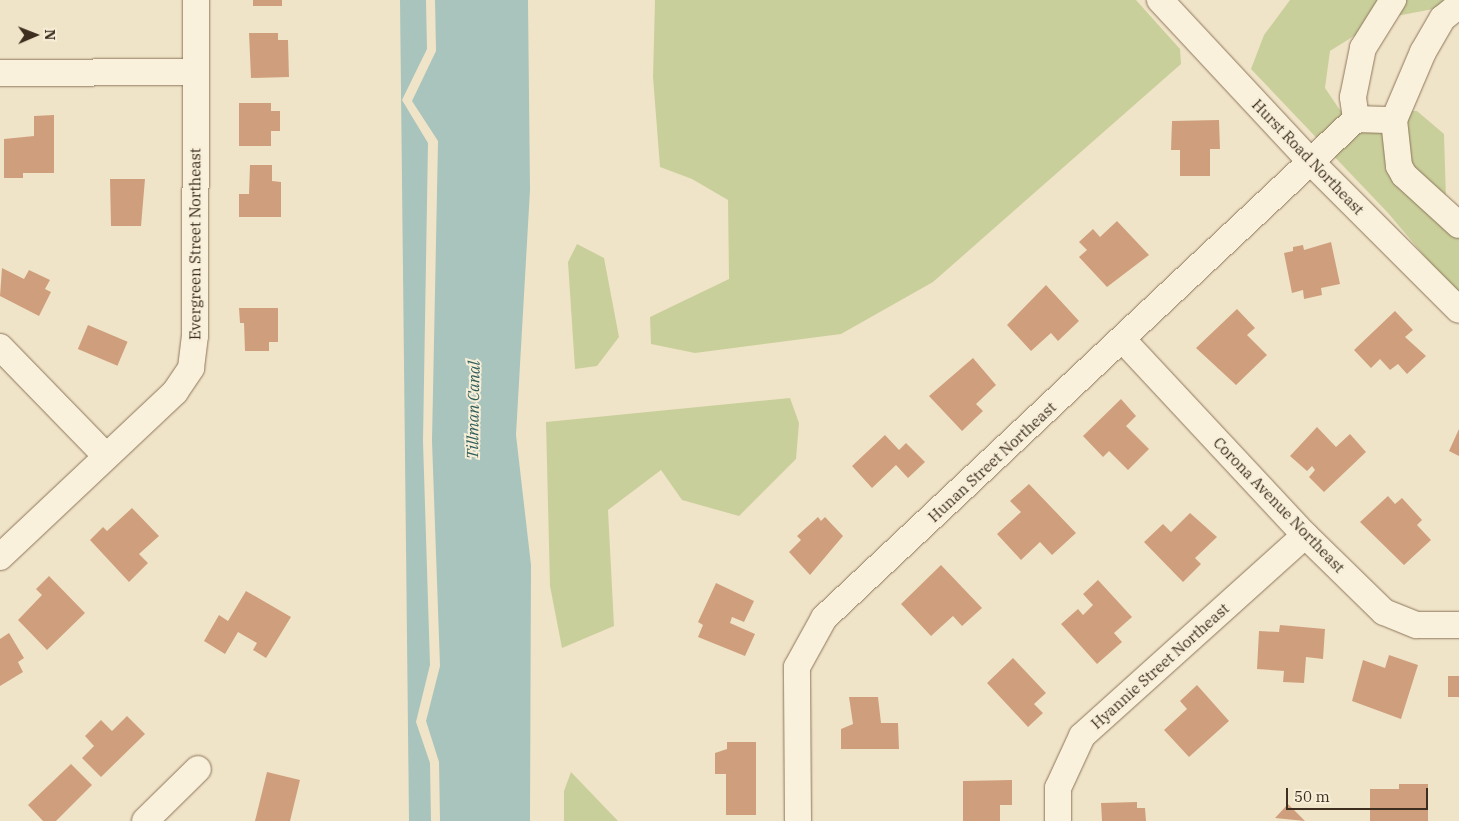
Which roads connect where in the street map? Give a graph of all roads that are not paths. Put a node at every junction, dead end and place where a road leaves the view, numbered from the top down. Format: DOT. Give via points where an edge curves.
graph roads {
  1 [pos="196,0"];
  2 [pos="1160,0"];
  3 [pos="1393,0"];
  4 [pos="1459,6"];
  5 [pos="196,72"];
  6 [pos="0,73"];
  7 [pos="1356,119"];
  8 [pos="1394,120"];
  9 [pos="1313,164"];
  10 [pos="1459,225"];
  11 [pos="1459,310"];
  12 [pos="1123,340"];
  13 [pos="0,347"];
  14 [pos="105,455"];
  15 [pos="1305,535"];
  16 [pos="0,557"];
  17 [pos="1459,625"];
  18 [pos="198,769"];
  19 [pos="145,821"];
  20 [pos="798,821"];
  21 [pos="1058,821"];
  1 -- 5 [label="street, Evergreen Street Northeast"];
  2 -- 9 [label="street, Hurst Road Northeast"];
  3 -- 7 [label="street" via="1363,48 1353,97"];
  4 -- 8 [label="street" via="1443,18 1423,52"];
  5 -- 6 [label="street"];
  5 -- 14 [label="street, Evergreen Street Northeast" via="196,336 191,368 175,392"];
  7 -- 8 [label="street"];
  7 -- 9 [label="street, Hunan Street Northeast"];
  8 -- 10 [label="street" via="1399,166 1404,175"];
  9 -- 11 [label="street, Hurst Road Northeast"];
  9 -- 12 [label="street, Hunan Street Northeast"];
  12 -- 15 [label="street, Corona Avenue Northeast"];
  12 -- 20 [label="street, Hunan Street Northeast" via="824,618 798,667"];
  13 -- 14 [label="street"];
  14 -- 16 [label="street, Evergreen Street Northeast"];
  15 -- 17 [label="street, Corona Avenue Northeast" via="1384,612 1417,625"];
  15 -- 21 [label="street, Hyannie Street Northeast" via="1082,736 1058,788"];
  18 -- 19 [label="street"];
}
